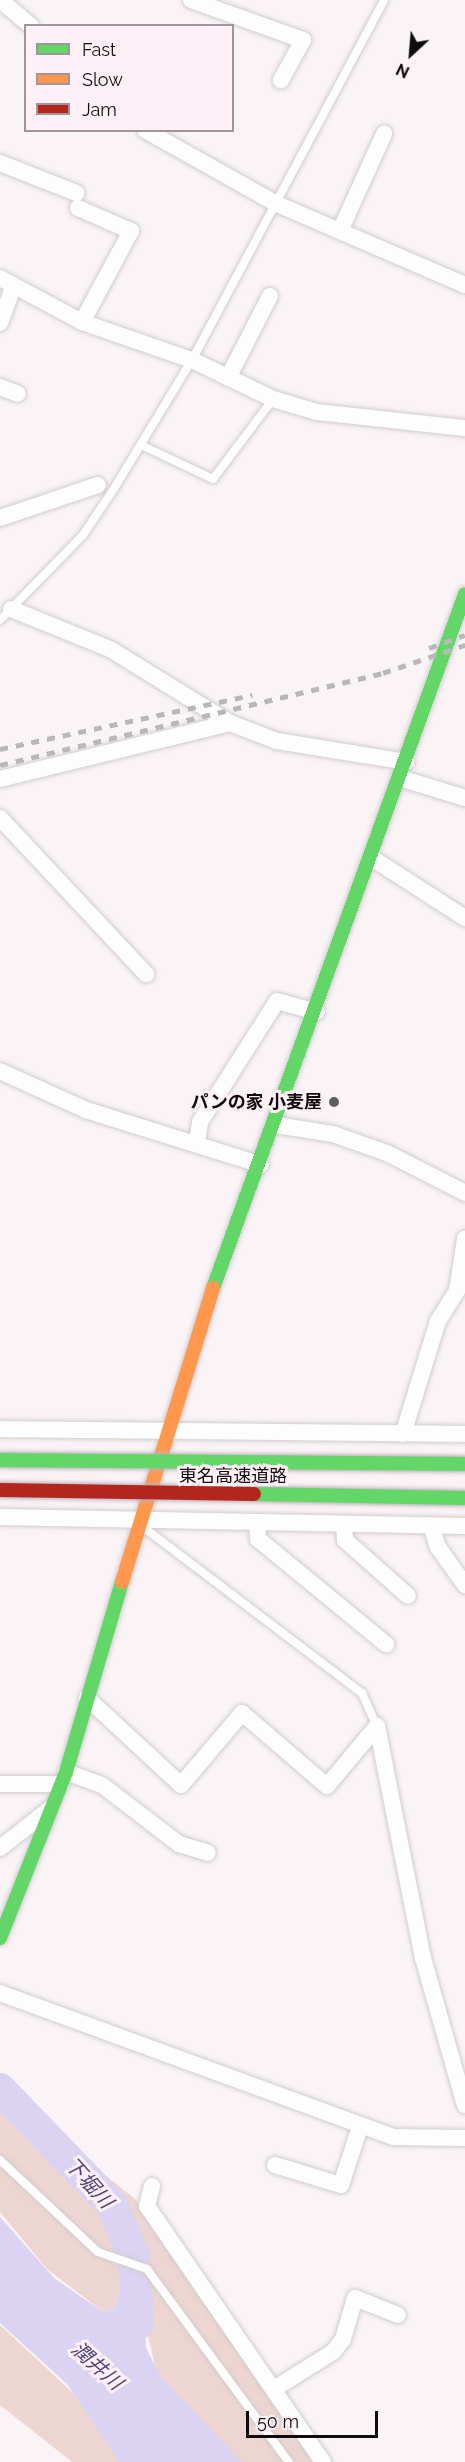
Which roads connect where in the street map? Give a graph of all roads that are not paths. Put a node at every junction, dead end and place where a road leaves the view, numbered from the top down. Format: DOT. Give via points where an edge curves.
graph roads {
  1 [pos="0,0"];
  2 [pos="191,0"];
  3 [pos="384,0"];
  4 [pos="29,24"];
  5 [pos="281,80"];
  6 [pos="149,132"];
  7 [pos="384,134"];
  8 [pos="0,164"];
  9 [pos="278,204"];
  10 [pos="340,231"];
  11 [pos="7,282"];
  12 [pos="465,285"];
  13 [pos="270,296"];
  14 [pos="82,322"];
  15 [pos="0,323"];
  16 [pos="192,360"];
  17 [pos="228,378"];
  18 [pos="0,387"];
  19 [pos="18,394"];
  20 [pos="273,399"];
  21 [pos="465,428"];
  22 [pos="141,446"];
  23 [pos="98,485"];
  24 [pos="0,518"];
  25 [pos="465,594"];
  26 [pos="4,614"];
  27 [pos="230,723"];
  28 [pos="403,770"];
  29 [pos="0,778"];
  30 [pos="465,798"];
  31 [pos="0,818"];
  32 [pos="372,858"];
  33 [pos="465,918"];
  34 [pos="146,974"];
  35 [pos="317,1012"];
  36 [pos="0,1071"];
  37 [pos="276,1125"];
  38 [pos="197,1142"];
  39 [pos="261,1164"];
  40 [pos="465,1193"];
  41 [pos="465,1239"];
  42 [pos="0,1429"];
  43 [pos="166,1434"];
  44 [pos="403,1434"];
  45 [pos="465,1434"];
  46 [pos="0,1460"];
  47 [pos="465,1464"];
  48 [pos="0,1490"];
  49 [pos="465,1498"];
  50 [pos="0,1517"];
  51 [pos="138,1523"];
  52 [pos="257,1524"];
  53 [pos="344,1525"];
  54 [pos="431,1526"];
  55 [pos="465,1526"];
  56 [pos="465,1585"];
  57 [pos="408,1596"];
  58 [pos="386,1644"];
  59 [pos="87,1698"];
  60 [pos="377,1726"];
  61 [pos="64,1778"];
  62 [pos="0,1784"];
  63 [pos="53,1806"];
  64 [pos="0,1848"];
  65 [pos="208,1853"];
  66 [pos="0,1938"];
  67 [pos="0,1993"];
  68 [pos="465,2105"];
  69 [pos="360,2127"];
  70 [pos="465,2138"];
  71 [pos="0,2160"];
  72 [pos="275,2165"];
  73 [pos="152,2186"];
  74 [pos="398,2315"];
  75 [pos="274,2389"];
  76 [pos="289,2462"];
  77 [pos="324,2462"];
  1 -- 4 [label="street"];
  2 -- 5 [label="street" via="303,40"];
  3 -- 9 [label="lane"];
  6 -- 9 [label="street"];
  7 -- 10 [label="street"];
  8 -- 14 [label="street" via="77,200 130,231"];
  9 -- 10 [label="street"];
  9 -- 16 [label="lane"];
  10 -- 12 [label="street"];
  11 -- 14 [label="street"];
  11 -- 15 [label="street"];
  13 -- 17 [label="street"];
  14 -- 16 [label="street"];
  16 -- 17 [label="street"];
  16 -- 22 [label="lane"];
  17 -- 20 [label="street"];
  18 -- 19 [label="street"];
  20 -- 21 [label="street" via="317,412"];
  20 -- 22 [label="lane" via="213,478"];
  22 -- 26 [label="lane" via="83,535"];
  23 -- 24 [label="street"];
  25 -- 28 [label="main road"];
  26 -- 27 [label="street" via="110,649"];
  27 -- 28 [label="street" via="277,741"];
  27 -- 29 [label="street"];
  28 -- 30 [label="street"];
  28 -- 32 [label="main road"];
  31 -- 34 [label="street"];
  32 -- 33 [label="street"];
  32 -- 35 [label="main road"];
  35 -- 37 [label="main road"];
  35 -- 38 [label="street" via="278,1001 200,1122"];
  36 -- 38 [label="street" via="86,1110"];
  37 -- 39 [label="main road"];
  37 -- 40 [label="street" via="333,1134 387,1153"];
  38 -- 39 [label="street"];
  39 -- 43 [label="main road" via="224,1251"];
  41 -- 44 [label="street" via="457,1292 438,1320"];
  42 -- 43 [label="street"];
  43 -- 44 [label="street"];
  43 -- 51 [label="main road"];
  44 -- 45 [label="street"];
  46 -- 47 [label="main road, 東名高速道路, bridge"];
  48 -- 49 [label="main road, 東名高速道路, bridge"];
  50 -- 51 [label="street"];
  51 -- 52 [label="street"];
  51 -- 59 [label="main road"];
  51 -- 60 [label="lane" via="362,1693"];
  52 -- 53 [label="street"];
  52 -- 58 [label="street" via="258,1539"];
  53 -- 54 [label="street"];
  53 -- 57 [label="street" via="345,1540"];
  54 -- 55 [label="street"];
  54 -- 56 [label="street" via="438,1547"];
  59 -- 60 [label="street" via="181,1785 242,1713 327,1786"];
  59 -- 61 [label="main road"];
  60 -- 68 [label="street" via="423,1958"];
  61 -- 62 [label="street"];
  61 -- 63 [label="main road"];
  61 -- 65 [label="street" via="102,1785 179,1844"];
  63 -- 64 [label="street"];
  63 -- 66 [label="main road"];
  67 -- 69 [label="street"];
  69 -- 70 [label="street" via="393,2137"];
  69 -- 72 [label="street" via="341,2185"];
  71 -- 76 [label="lane" via="110,2258 147,2269"];
  73 -- 75 [label="street" via="147,2206"];
  74 -- 75 [label="street" via="355,2298 343,2339 333,2352"];
  75 -- 77 [label="street"];
}
